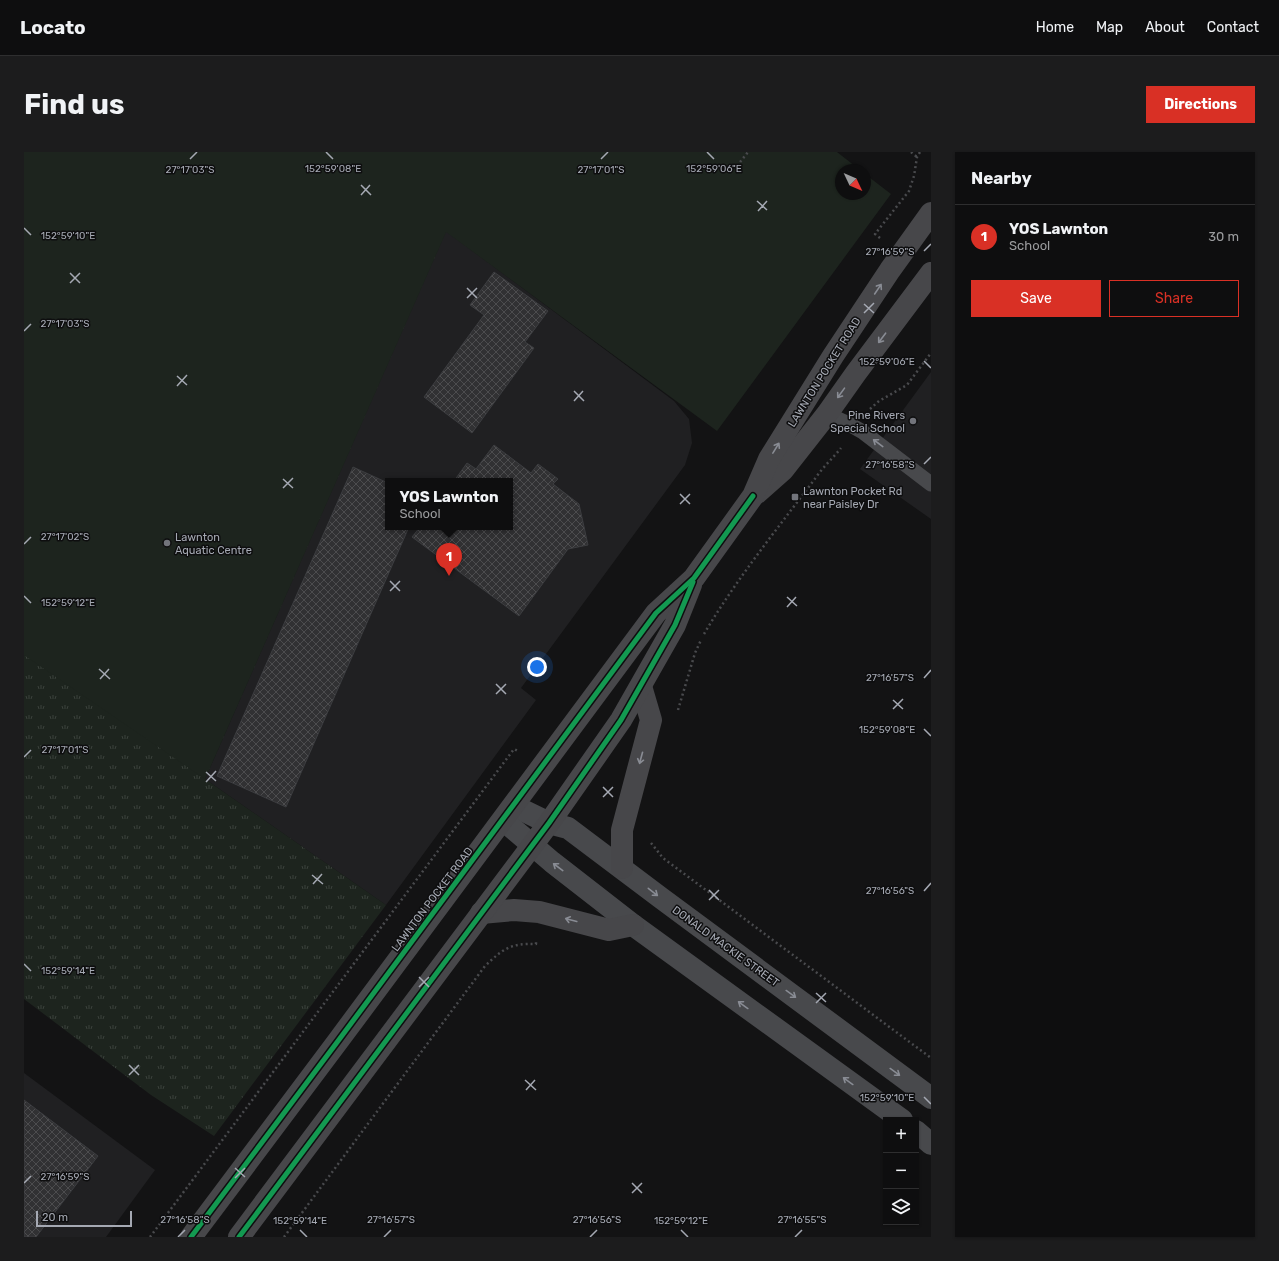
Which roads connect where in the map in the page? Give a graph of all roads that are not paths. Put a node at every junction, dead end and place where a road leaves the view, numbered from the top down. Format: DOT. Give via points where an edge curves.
graph roads {
  1 [pos="931,213"];
  2 [pos="931,274"];
  3 [pos="827,414"];
  4 [pos="931,484"];
  5 [pos="753,496"];
  6 [pos="694,578"];
  7 [pos="641,686"];
  8 [pos="509,813"];
  9 [pos="549,823"];
  10 [pos="532,845"];
  11 [pos="622,868"];
  12 [pos="481,913"];
  13 [pos="632,925"];
  14 [pos="931,1098"];
  15 [pos="898,1117"];
  16 [pos="919,1134"];
  17 [pos="931,1144"];
  18 [pos="191,1237"];
  19 [pos="239,1237"];
  5 -- 1 [label="main road, LAWNTON POCKET ROAD, one-way" via="769,459 833,356"];
  2 -- 3 [label="main road, LAWNTON POCKET ROAD, one-way"];
  4 -- 3 [label="lane, one-way" via="855,428"];
  3 -- 5 [label="main road, LAWNTON POCKET ROAD" via="783,470"];
  5 -- 6 [label="main road, LAWNTON POCKET ROAD"];
  6 -- 7 [label="main road, LAWNTON POCKET ROAD" via="675,625"];
  6 -- 8 [label="main road, LAWNTON POCKET ROAD" via="656,614"];
  7 -- 9 [label="main road, LAWNTON POCKET ROAD" via="621,720"];
  7 -- 11 [label="main road, one-way" via="651,720 622,830"];
  8 -- 9 [label="street, DONALD MACKIE STREET"];
  8 -- 10 [label="street"];
  8 -- 18 [label="main road, LAWNTON POCKET ROAD"];
  9 -- 10 [label="main road, LAWNTON POCKET ROAD"];
  9 -- 11 [label="street, DONALD MACKIE STREET" via="568,828"];
  10 -- 12 [label="main road, LAWNTON POCKET ROAD"];
  13 -- 10 [label="street, one-way"];
  11 -- 14 [label="street, DONALD MACKIE STREET, one-way"];
  13 -- 12 [label="main road, one-way" via="609,930 539,912 514,910"];
  12 -- 19 [label="main road, LAWNTON POCKET ROAD"];
  15 -- 13 [label="street, one-way"];
  16 -- 17 [label="street"];
}
